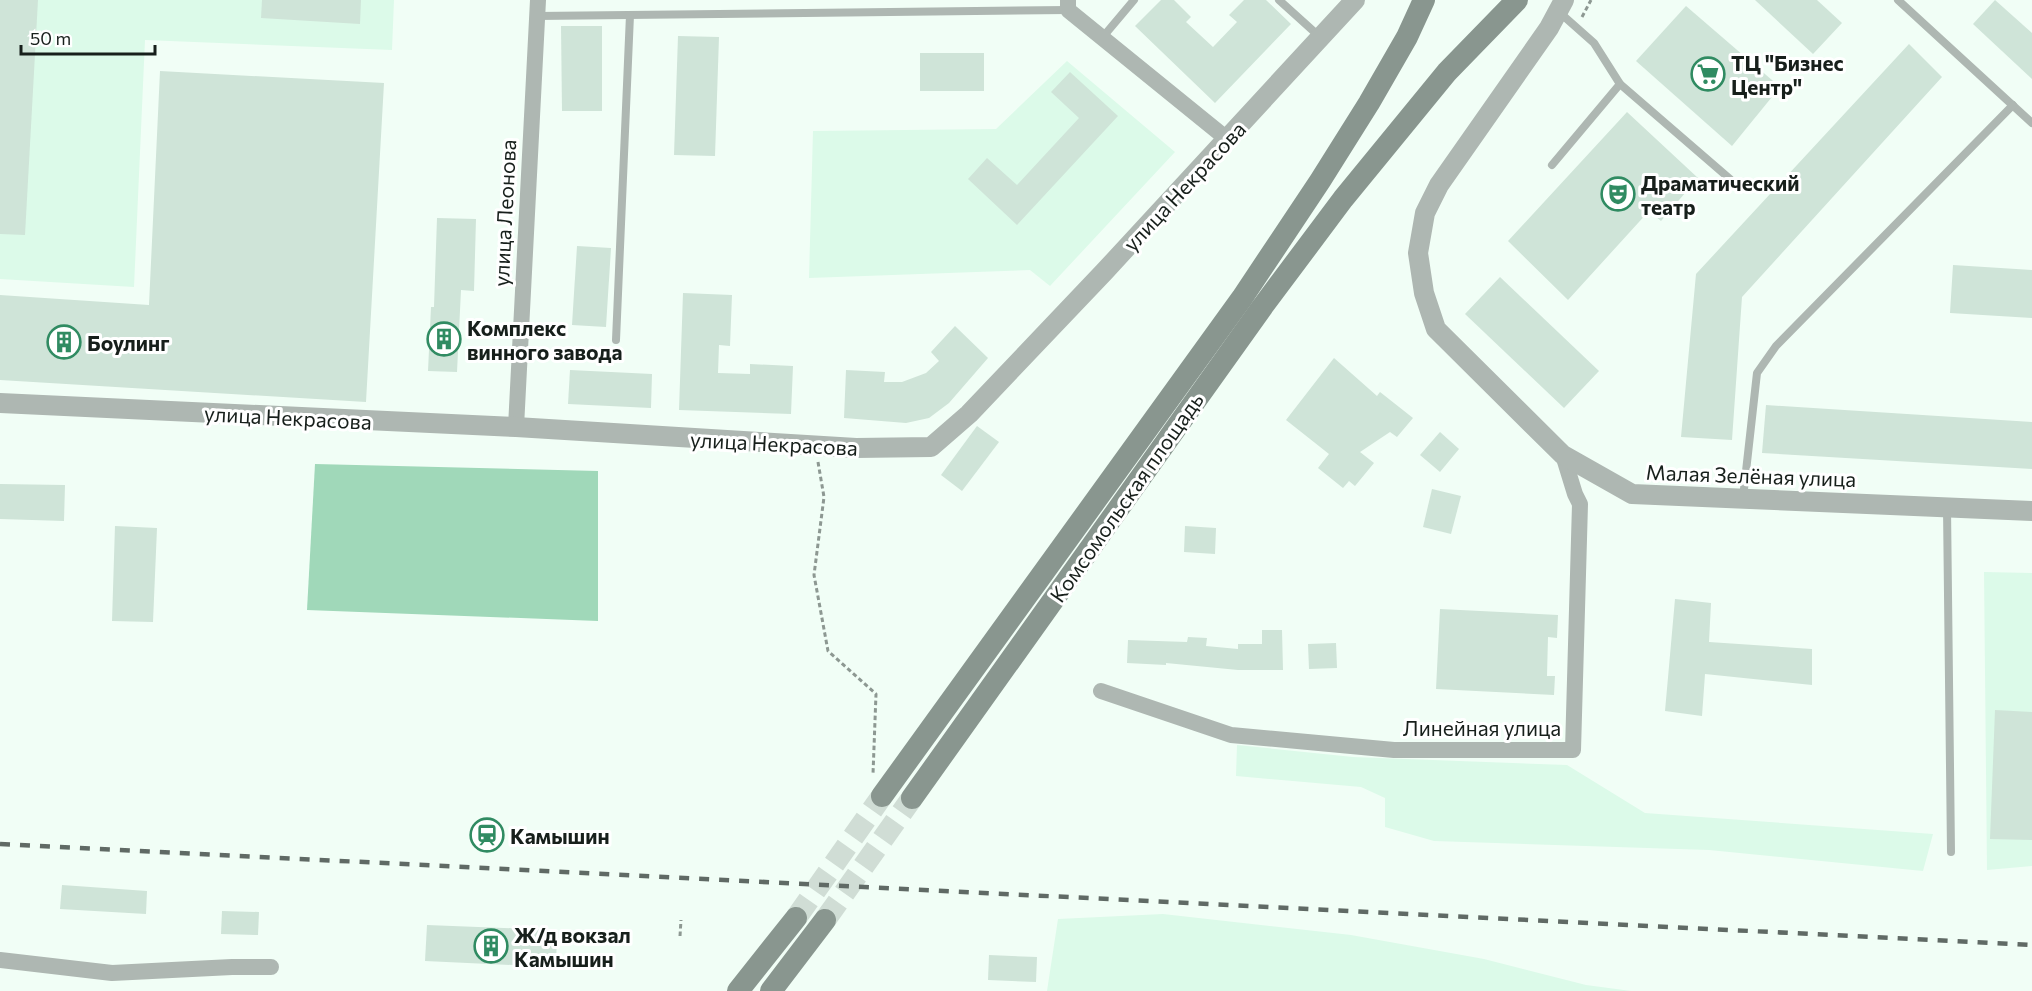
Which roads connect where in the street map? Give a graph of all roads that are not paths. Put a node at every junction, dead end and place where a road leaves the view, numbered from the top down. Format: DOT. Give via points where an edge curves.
graph roads {
  1 [pos="1134,0"];
  2 [pos="1279,0"];
  3 [pos="1355,0"];
  4 [pos="1424,0"];
  5 [pos="1517,0"];
  6 [pos="1898,0"];
  7 [pos="1557,4"];
  8 [pos="1068,5"];
  9 [pos="538,8"];
  10 [pos="630,15"];
  11 [pos="1102,38"];
  12 [pos="1321,38"];
  13 [pos="1620,84"];
  14 [pos="2013,105"];
  15 [pos="2032,123"];
  16 [pos="1227,139"];
  17 [pos="1551,165"];
  18 [pos="1730,179"];
  19 [pos="616,340"];
  20 [pos="0,403"];
  21 [pos="516,427"];
  22 [pos="1563,455"];
  23 [pos="1743,499"];
  24 [pos="1947,507"];
  25 [pos="2032,511"];
  26 [pos="1101,691"];
  27 [pos="878,786"];
  28 [pos="912,798"];
  29 [pos="1951,852"];
  30 [pos="796,918"];
  31 [pos="825,920"];
  32 [pos="0,960"];
  33 [pos="271,966"];
  34 [pos="738,991"];
  35 [pos="771,991"];
  1 -- 11 [label="lane"];
  2 -- 12 [label="lane"];
  3 -- 12 [label="street, улица Некрасова"];
  4 -- 27 [label="main road" via="1369,103 1242,298"];
  5 -- 28 [label="main road, Комсомольская площадь" via="1447,72 1344,199 1263,306"];
  6 -- 14 [label="lane"];
  7 -- 13 [label="lane" via="1594,43"];
  7 -- 22 [label="street, Малая Зелёная улица" via="1439,185 1425,213 1418,253 1424,293 1436,329"];
  8 -- 10 [label="lane"];
  8 -- 11 [label="street"];
  9 -- 10 [label="lane"];
  9 -- 21 [label="street, улица Леонова"];
  10 -- 19 [label="lane"];
  11 -- 16 [label="street"];
  12 -- 16 [label="street, улица Некрасова"];
  13 -- 17 [label="lane"];
  13 -- 18 [label="lane"];
  14 -- 15 [label="lane"];
  14 -- 23 [label="lane" via="1776,345 1757,373"];
  16 -- 21 [label="street, улица Некрасова" via="969,414 931,447 814,446"];
  20 -- 21 [label="street, улица Некрасова"];
  22 -- 23 [label="street, Малая Зелёная улица" via="1632,495"];
  22 -- 26 [label="street, Линейная улица" via="1580,504 1573,750 1394,750 1231,735"];
  23 -- 24 [label="street, Малая Зелёная улица"];
  24 -- 25 [label="street, Малая Зелёная улица"];
  24 -- 29 [label="lane"];
  30 -- 34 [label="main road"];
  31 -- 35 [label="main road"];
  32 -- 33 [label="street" via="112,973"];
}
